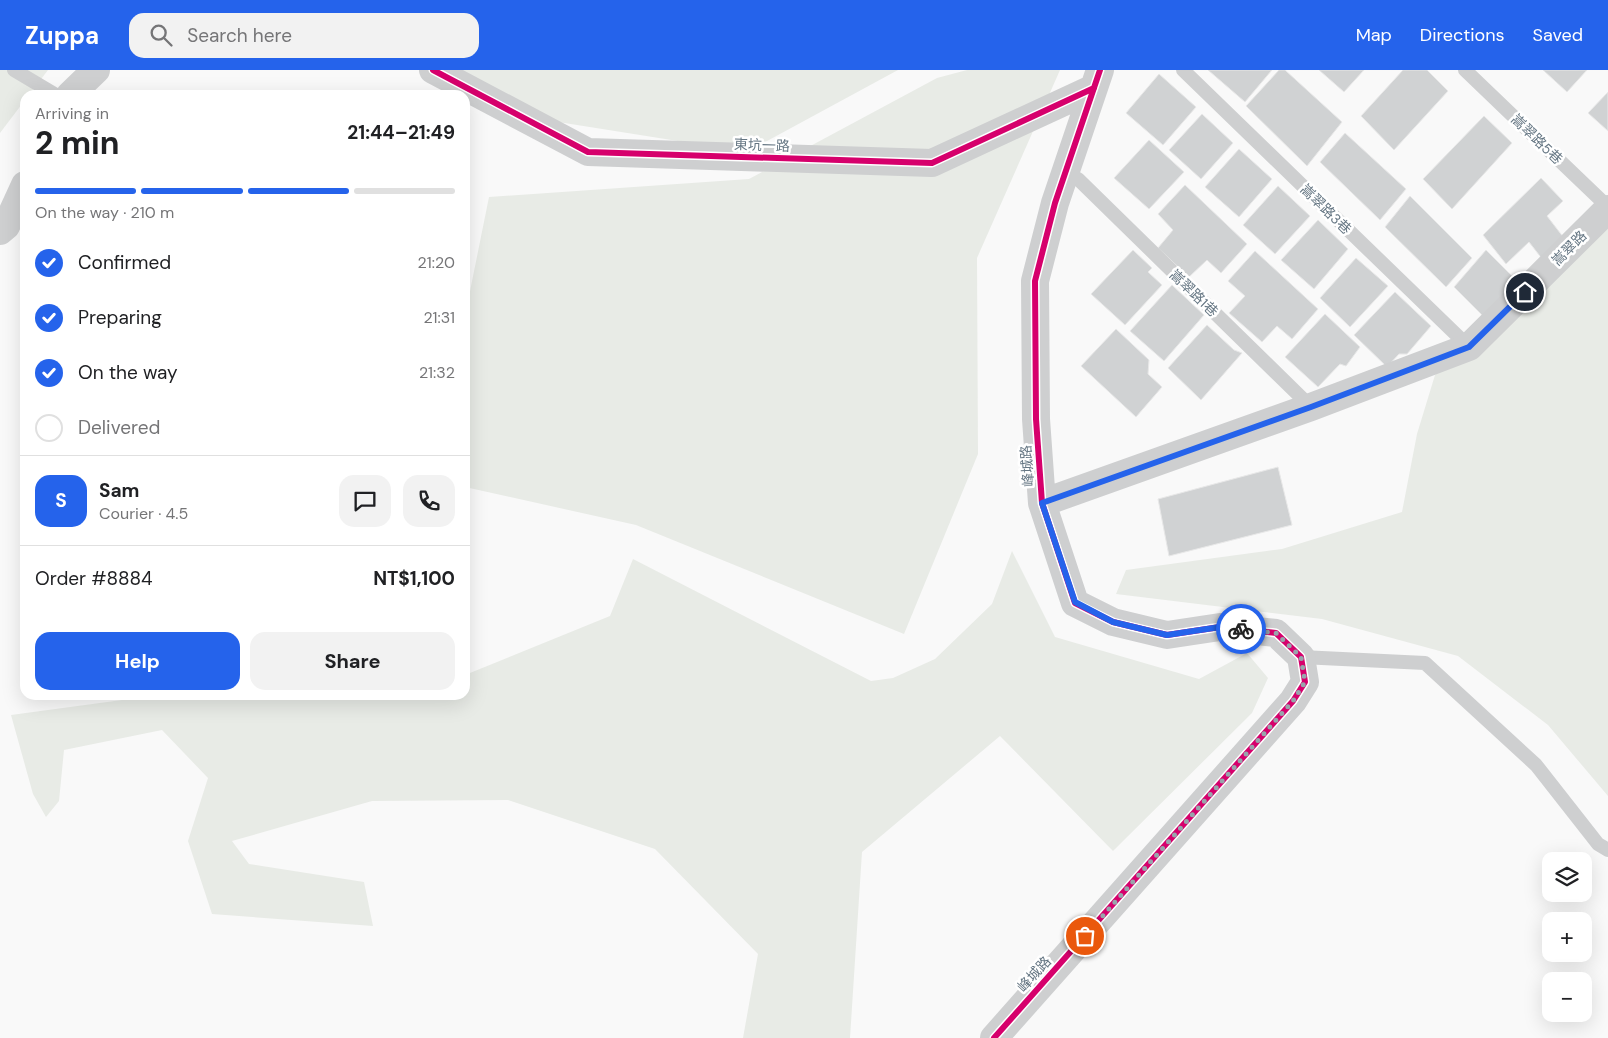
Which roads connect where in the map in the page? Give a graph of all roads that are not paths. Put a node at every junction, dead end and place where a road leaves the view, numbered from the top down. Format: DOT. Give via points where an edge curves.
graph roads {
  1 [pos="14,70"];
  2 [pos="96,70"];
  3 [pos="433,70"];
  4 [pos="1183,70"];
  5 [pos="1466,70"];
  6 [pos="1097,79"];
  7 [pos="48,90"];
  8 [pos="75,90"];
  9 [pos="1078,179"];
  10 [pos="20,195"];
  11 [pos="1608,208"];
  12 [pos="0,231"];
  13 [pos="1469,347"];
  14 [pos="1311,407"];
  15 [pos="1042,503"];
  16 [pos="1301,657"];
  17 [pos="1608,850"];
  18 [pos="994,1038"];
  1 -- 7 [label="lane"];
  2 -- 8 [label="street"];
  3 -- 6 [label="street, 東坑一路" via="588,152 922,162 932,162"];
  4 -- 13 [label="lane, 嵩翠路3巷"];
  5 -- 11 [label="lane, 嵩翠路5巷"];
  6 -- 15 [label="street, 峰城路" via="1055,203 1035,281 1036,419"];
  9 -- 14 [label="lane, 嵩翠路1巷"];
  10 -- 12 [label="street" via="6,226"];
  11 -- 13 [label="street, 嵩翠路"];
  13 -- 14 [label="street, 嵩翠路"];
  14 -- 15 [label="street, 嵩翠路"];
  15 -- 16 [label="street, 峰城路" via="1075,602 1113,622 1167,635 1220,627 1276,633"];
  16 -- 17 [label="lane" via="1425,662 1536,766 1598,844"];
  16 -- 18 [label="street, 峰城路" via="1305,682 1293,701"];
}
